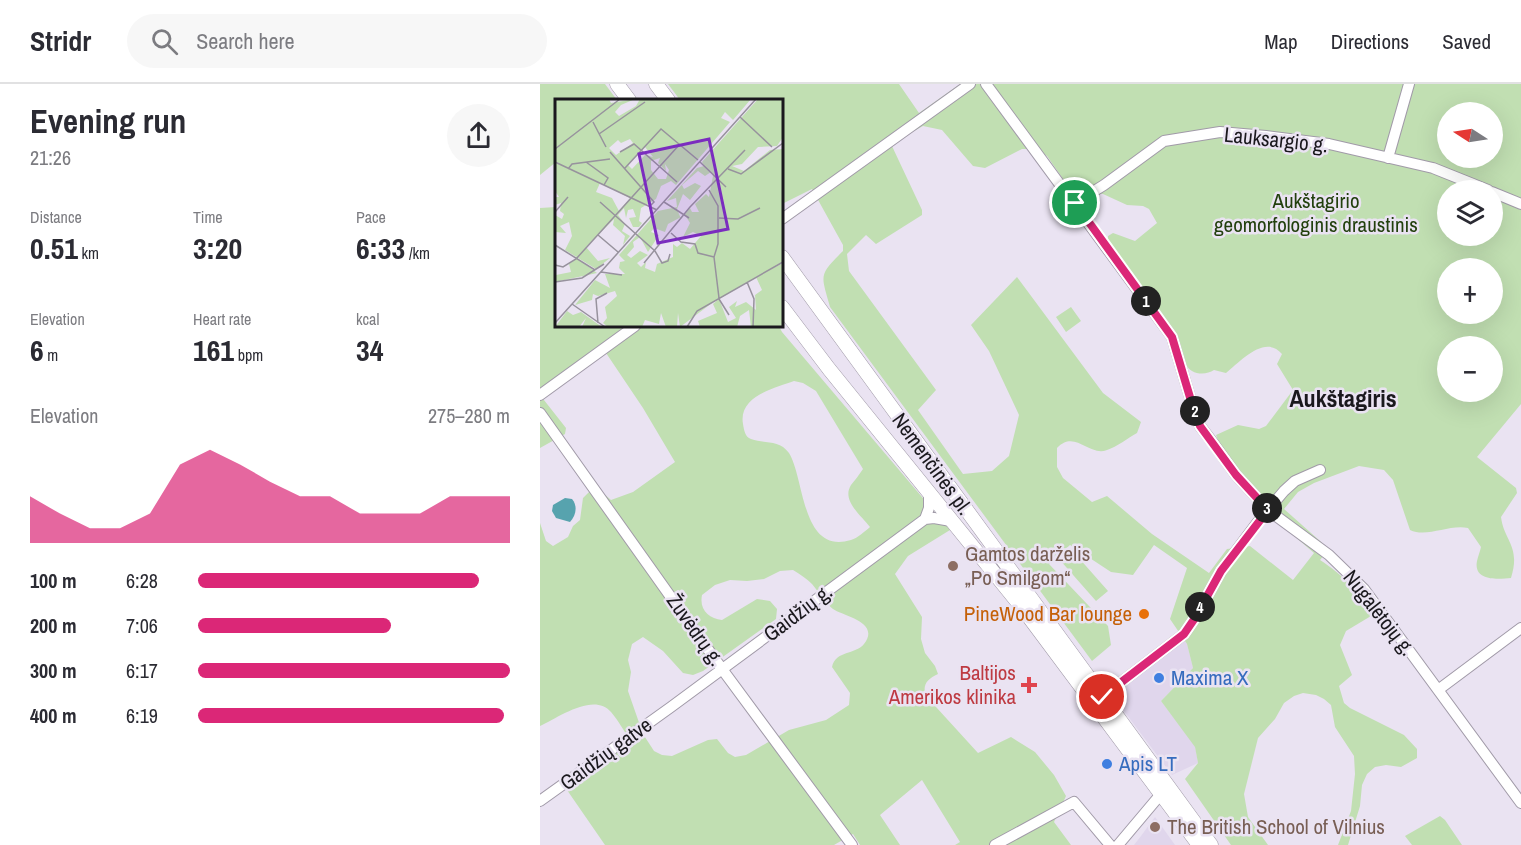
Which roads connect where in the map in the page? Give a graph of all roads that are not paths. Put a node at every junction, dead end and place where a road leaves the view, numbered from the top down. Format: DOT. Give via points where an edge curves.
graph roads {
  1 [pos="617,84"];
  2 [pos="656,84"];
  3 [pos="970,84"];
  4 [pos="986,84"];
  5 [pos="1409,84"];
  6 [pos="628,99"];
  7 [pos="667,99"];
  8 [pos="1388,158"];
  9 [pos="1463,180"];
  10 [pos="1503,197"];
  11 [pos="1075,203"];
  12 [pos="1521,204"];
  13 [pos="783,218"];
  14 [pos="783,258"];
  15 [pos="783,308"];
  16 [pos="634,327"];
  17 [pos="540,395"];
  18 [pos="540,413"];
  19 [pos="1320,470"];
  20 [pos="929,494"];
  21 [pos="1268,510"];
  22 [pos="925,519"];
  23 [pos="951,521"];
  24 [pos="1521,628"];
  25 [pos="722,669"];
  26 [pos="1438,690"];
  27 [pos="1102,697"];
  28 [pos="671,707"];
  29 [pos="1164,789"];
  30 [pos="540,801"];
  31 [pos="1521,803"];
  32 [pos="852,845"];
  33 [pos="995,845"];
  34 [pos="1110,845"];
  35 [pos="1118,845"];
  36 [pos="1199,845"];
  37 [pos="1211,845"];
  1 -- 6 [label="main road"];
  2 -- 7 [label="main road"];
  3 -- 13 [label="street"];
  4 -- 11 [label="street, Nugalėtojų g."];
  5 -- 8 [label="street"];
  8 -- 9 [label="street, Lauksargio g." via="1433,168"];
  8 -- 11 [label="street, Lauksargio g." via="1329,144 1220,132 1164,141"];
  10 -- 12 [label="street"];
  11 -- 21 [label="street, Nugalėtojų g." via="1172,337 1200,426"];
  14 -- 27 [label="main road, Nemenčinės pl."];
  15 -- 20 [label="main road, Nemenčinės pl."];
  16 -- 17 [label="street"];
  18 -- 25 [label="street, Žuvėdrų g."];
  19 -- 21 [label="street" via="1295,482"];
  20 -- 22 [label="street"];
  20 -- 23 [label="main road, Nemenčinės pl."];
  21 -- 26 [label="street, Nugalėtojų g." via="1352,576"];
  21 -- 27 [label="street" via="1221,571 1184,634"];
  22 -- 23 [label="street"];
  22 -- 25 [label="street, Gaidžių g."];
  23 -- 29 [label="main road, Nemenčinės pl."];
  24 -- 26 [label="street"];
  25 -- 28 [label="street, Gaidžių g."];
  25 -- 32 [label="street, Žuvėdrų g."];
  26 -- 31 [label="street, Nugalėtojų g."];
  27 -- 29 [label="main road, Nemenčinės pl."];
  28 -- 30 [label="street, Gaidžių gatve"];
  29 -- 35 [label="street"];
  29 -- 36 [label="main road, Nemenčinės pl."];
  29 -- 37 [label="main road, Nemenčinės pl."];
  33 -- 34 [label="street" via="1074,802"];
}
